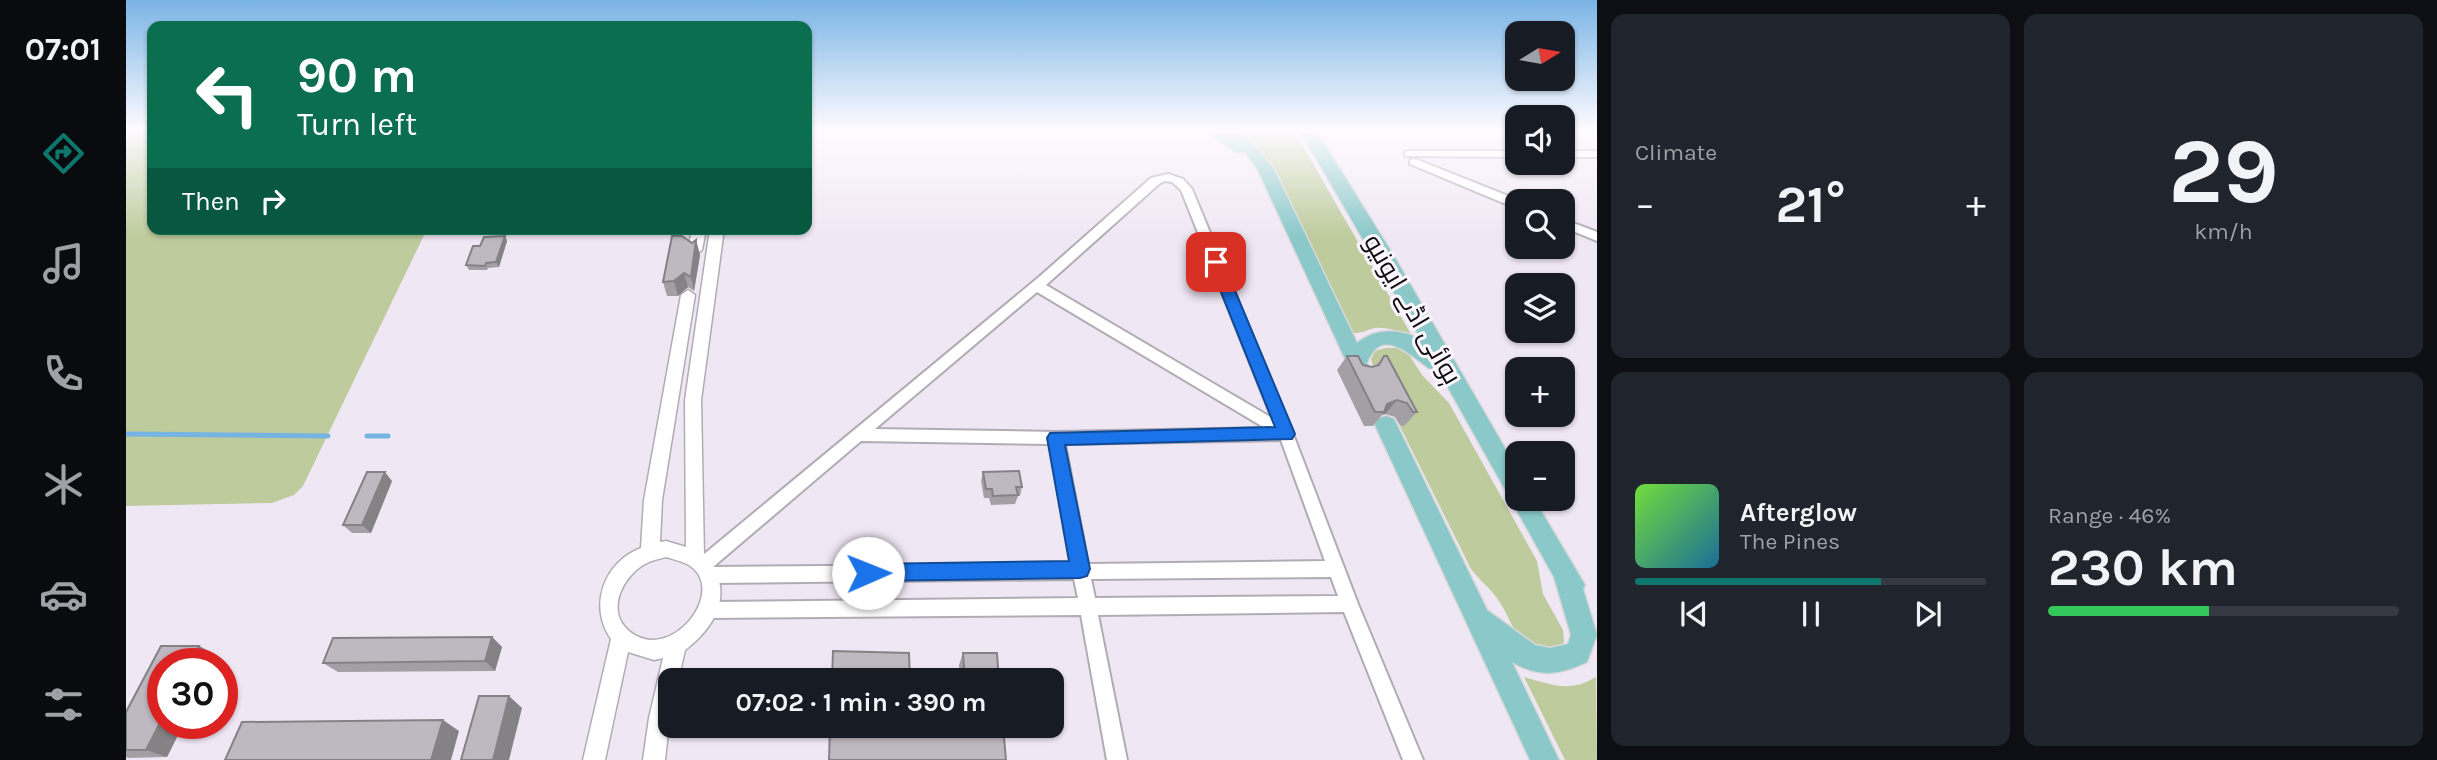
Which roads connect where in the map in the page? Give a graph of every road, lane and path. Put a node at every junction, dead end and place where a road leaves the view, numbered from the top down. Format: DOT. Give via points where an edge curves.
graph roads {
  1 [pos="1262,164"];
  2 [pos="1328,164"];
  3 [pos="1426,164"];
  4 [pos="1505,199"];
  5 [pos="1575,228"];
  6 [pos="717,235"];
  7 [pos="1597,237"];
  8 [pos="697,240"];
  9 [pos="1036,285"];
  10 [pos="688,295"];
  11 [pos="1451,375"];
  12 [pos="1386,425"];
  13 [pos="1286,434"];
  14 [pos="859,435"];
  15 [pos="1056,438"];
  16 [pos="1505,469"];
  17 [pos="1529,511"];
  18 [pos="650,552"];
  19 [pos="702,566"];
  20 [pos="1080,569"];
  21 [pos="1335,569"];
  22 [pos="1565,573"];
  23 [pos="1349,604"];
  24 [pos="1086,605"];
  25 [pos="709,610"];
  26 [pos="1476,616"];
  27 [pos="1597,629"];
  28 [pos="621,637"];
  29 [pos="676,644"];
  30 [pos="594,760"];
  31 [pos="654,760"];
  32 [pos="1117,760"];
  33 [pos="1413,760"];
  34 [pos="1545,760"];
  1 -- 11 [label="main road" via="1359,367 1360,352 1373,341 1399,339 1414,345"];
  2 -- 11 [label="main road, ہوائی اڈے ایونیو"];
  3 -- 4 [label="street"];
  5 -- 7 [label="street"];
  6 -- 8 [label="street"];
  6 -- 19 [label="street" via="693,400"];
  9 -- 13 [label="street"];
  9 -- 13 [label="street" via="1155,181 1164,177 1180,181"];
  9 -- 14 [label="street"];
  10 -- 18 [label="street" via="653,500"];
  11 -- 16 [label="main road, ہوائی اڈے ایونیو"];
  12 -- 26 [label="main road"];
  13 -- 15 [label="street"];
  13 -- 21 [label="street"];
  14 -- 15 [label="street"];
  14 -- 19 [label="street"];
  15 -- 20 [label="street"];
  17 -- 22 [label="main road"];
  18 -- 19 [label="street" via="681,551"];
  18 -- 28 [label="street" via="624,569 614,582 608,612"];
  19 -- 20 [label="street"];
  19 -- 25 [label="street" via="712,587"];
  20 -- 21 [label="street"];
  20 -- 24 [label="street"];
  21 -- 23 [label="street"];
  22 -- 26 [label="main road" via="1584,635 1578,653 1562,663 1534,660"];
  22 -- 27 [label="main road"];
  23 -- 24 [label="street"];
  23 -- 33 [label="street"];
  24 -- 25 [label="street"];
  24 -- 32 [label="street"];
  25 -- 29 [label="street" via="700,625"];
  26 -- 34 [label="main road"];
  28 -- 29 [label="street" via="645,649"];
  28 -- 30 [label="street"];
  29 -- 31 [label="street"];
}
